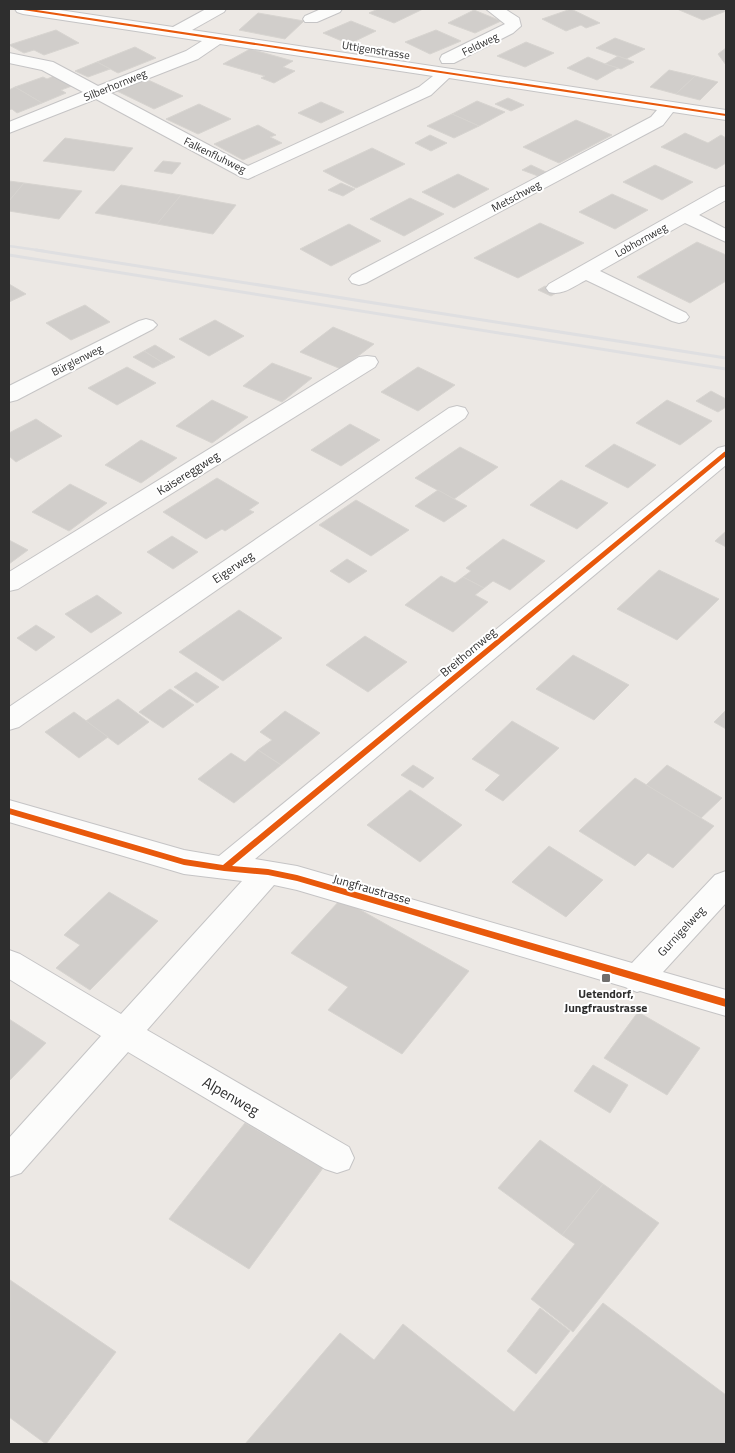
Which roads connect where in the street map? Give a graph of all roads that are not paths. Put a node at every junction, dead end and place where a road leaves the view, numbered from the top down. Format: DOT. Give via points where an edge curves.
graph roads {
  1 [pos="22,9"];
  2 [pos="334,9"];
  3 [pos="494,9"];
  4 [pos="212,10"];
  5 [pos="311,19"];
  6 [pos="175,32"];
  7 [pos="218,38"];
  8 [pos="9,58"];
  9 [pos="447,66"];
  10 [pos="96,93"];
  11 [pos="669,106"];
  12 [pos="726,115"];
  13 [pos="9,128"];
  14 [pos="726,192"];
  15 [pos="685,216"];
  16 [pos="726,236"];
  17 [pos="586,272"];
  18 [pos="359,279"];
  19 [pos="556,288"];
  20 [pos="679,317"];
  21 [pos="146,325"];
  22 [pos="367,362"];
  23 [pos="9,395"];
  24 [pos="456,413"];
  25 [pos="726,453"];
  26 [pos="9,583"];
  27 [pos="9,720"];
  28 [pos="9,812"];
  29 [pos="224,868"];
  30 [pos="268,872"];
  31 [pos="726,883"];
  32 [pos="9,963"];
  33 [pos="637,979"];
  34 [pos="726,1003"];
  35 [pos="124,1033"];
  36 [pos="337,1158"];
  37 [pos="9,1162"];
  1 -- 6 [label="street, Uttigenstrasse"];
  2 -- 5 [label="street"];
  3 -- 9 [label="street, Feldweg" via="508,16 513,26"];
  4 -- 6 [label="street"];
  6 -- 7 [label="street, Uttigenstrasse"];
  7 -- 9 [label="street, Uttigenstrasse"];
  7 -- 10 [label="street, Silberhornweg" via="192,55"];
  8 -- 10 [label="street, Falkenfluhweg" via="47,66"];
  9 -- 10 [label="street, Falkenfluhweg" via="437,82 425,91 248,173"];
  9 -- 11 [label="street, Uttigenstrasse"];
  10 -- 13 [label="street, Silberhornweg"];
  11 -- 12 [label="street, Uttigenstrasse"];
  11 -- 18 [label="street, Metschweg" via="658,121"];
  14 -- 15 [label="street, Lobhornweg"];
  15 -- 16 [label="street"];
  15 -- 17 [label="street, Lobhornweg"];
  17 -- 19 [label="street, Lobhornweg"];
  17 -- 20 [label="street"];
  21 -- 23 [label="street, Bürglenweg"];
  22 -- 26 [label="street, Kaisereggweg"];
  24 -- 27 [label="street, Eigerweg"];
  25 -- 29 [label="street, Breithornweg"];
  28 -- 29 [label="street, Jungfraustrasse" via="184,862"];
  29 -- 30 [label="street, Jungfraustrasse"];
  30 -- 33 [label="street, Jungfraustrasse"];
  30 -- 35 [label="street"];
  31 -- 33 [label="street, Gurnigelweg"];
  32 -- 35 [label="street, Alpenweg"];
  33 -- 34 [label="street, Jungfraustrasse"];
  35 -- 36 [label="street, Alpenweg"];
  35 -- 37 [label="street"];
}
